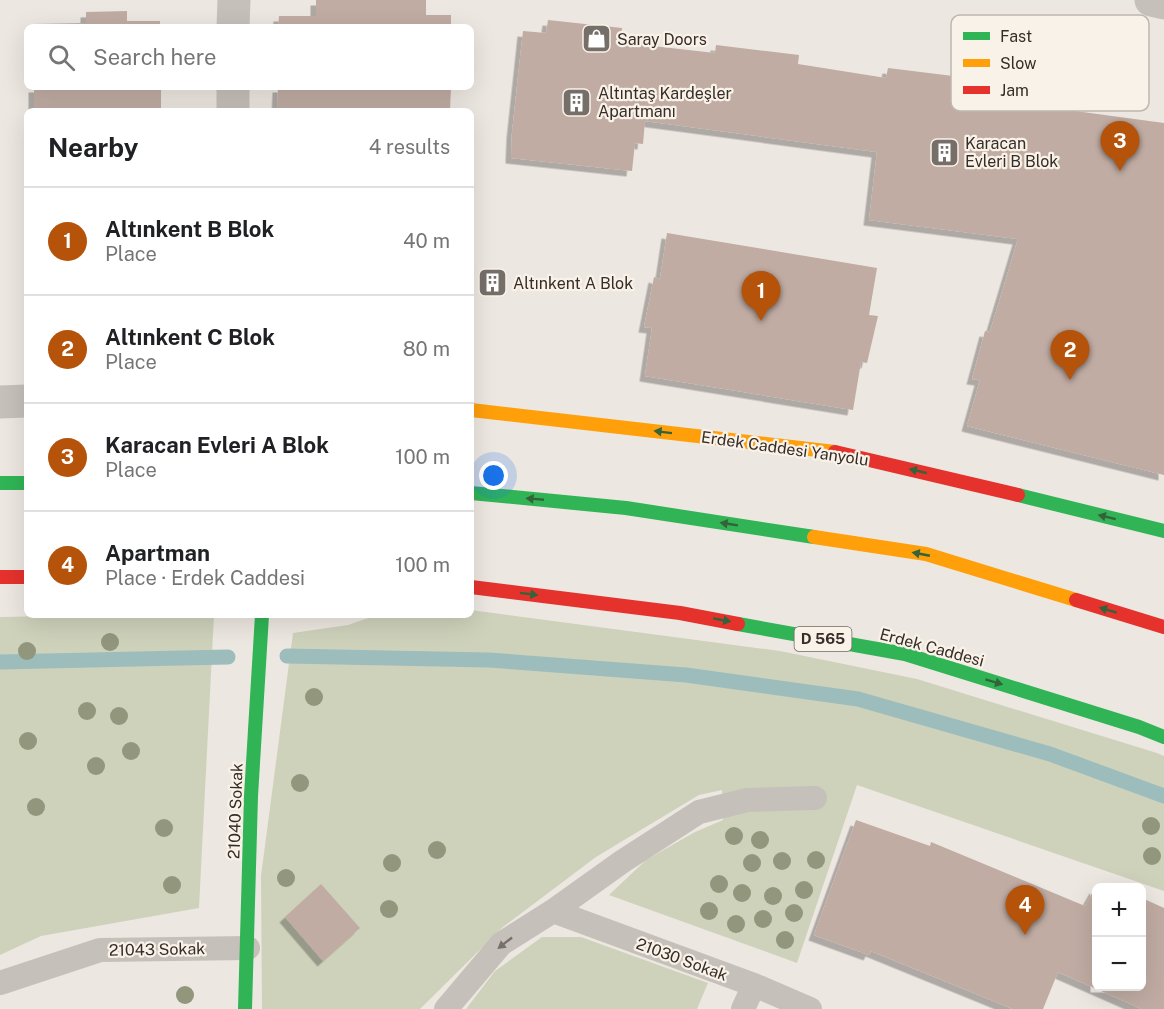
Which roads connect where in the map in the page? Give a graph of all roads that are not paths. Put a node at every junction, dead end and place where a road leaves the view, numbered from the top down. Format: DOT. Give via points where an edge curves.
graph roads {
  1 [pos="234,0"];
  2 [pos="1151,0"];
  3 [pos="1164,3"];
  4 [pos="233,24"];
  5 [pos="233,90"];
  6 [pos="233,108"];
  7 [pos="24,401"];
  8 [pos="0,402"];
  9 [pos="474,411"];
  10 [pos="0,483"];
  11 [pos="24,483"];
  12 [pos="474,494"];
  13 [pos="1164,531"];
  14 [pos="0,577"];
  15 [pos="24,577"];
  16 [pos="474,587"];
  17 [pos="262,618"];
  18 [pos="1164,627"];
  19 [pos="1164,737"];
  20 [pos="815,798"];
  21 [pos="553,911"];
  22 [pos="248,948"];
  23 [pos="0,983"];
  24 [pos="754,985"];
  25 [pos="245,1009"];
  26 [pos="446,1009"];
  27 [pos="743,1009"];
  28 [pos="810,1009"];
  1 -- 4 [label="street"];
  2 -- 3 [label="street"];
  5 -- 6 [label="street"];
  7 -- 8 [label="street"];
  13 -- 9 [label="main road, Erdek Caddesi Yanyolu, one-way" via="846,453"];
  10 -- 11 [label="main road"];
  18 -- 12 [label="main road, one-way" via="926,554 626,508"];
  14 -- 15 [label="main road"];
  16 -- 19 [label="main road, Erdek Caddesi / D 565, one-way" via="680,613 904,654"];
  17 -- 22 [label="main road, 21040 Sokak" via="251,796"];
  20 -- 21 [label="lane" via="747,800 699,812"];
  21 -- 24 [label="lane, 21030 Sokak"];
  21 -- 26 [label="lane, one-way" via="501,944"];
  22 -- 23 [label="lane, 21043 Sokak" via="100,950"];
  22 -- 25 [label="main road, 21040 Sokak"];
  24 -- 27 [label="lane"];
  24 -- 28 [label="lane, 21030 Sokak"];
}
